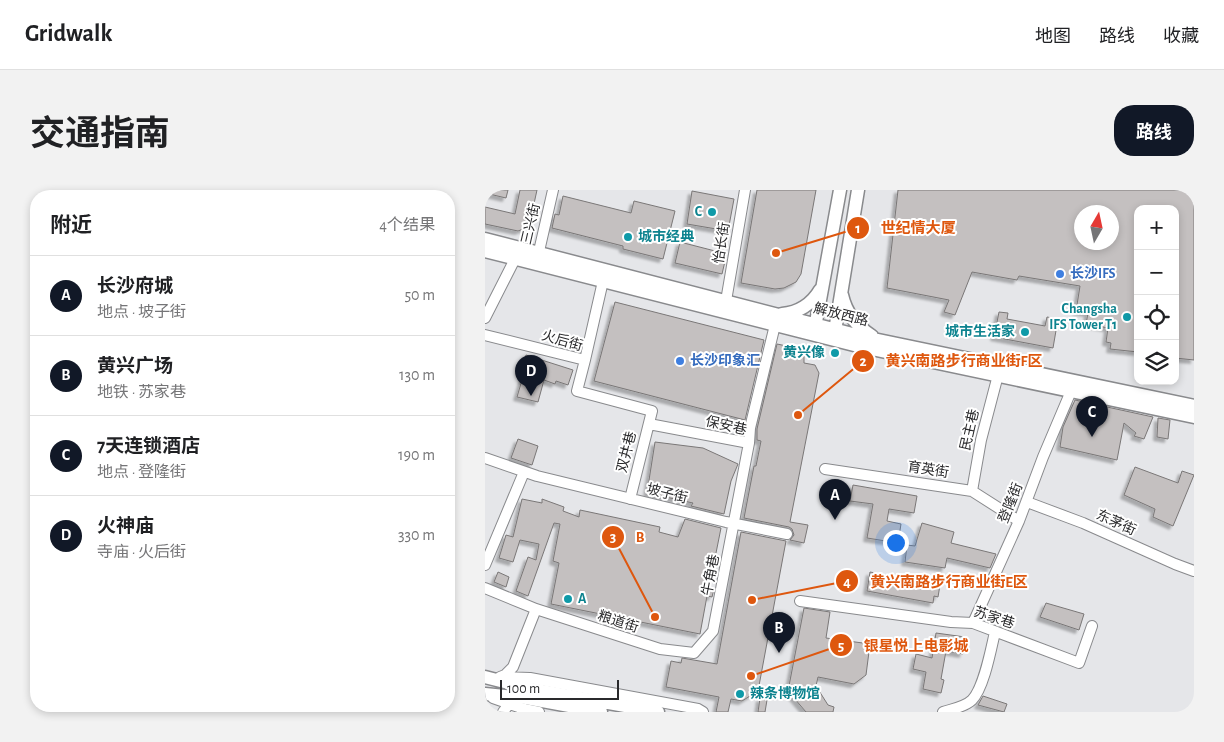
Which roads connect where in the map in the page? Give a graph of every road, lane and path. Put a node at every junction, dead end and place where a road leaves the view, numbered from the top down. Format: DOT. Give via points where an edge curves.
graph roads {
  1 [pos="553,190"];
  2 [pos="745,190"];
  3 [pos="840,190"];
  4 [pos="858,190"];
  5 [pos="485,239"];
  6 [pos="485,251"];
  7 [pos="518,253"];
  8 [pos="538,258"];
  9 [pos="603,281"];
  10 [pos="823,283"];
  11 [pos="842,287"];
  12 [pos="726,301"];
  13 [pos="485,318"];
  14 [pos="775,319"];
  15 [pos="815,330"];
  16 [pos="834,334"];
  17 [pos="485,335"];
  18 [pos="881,340"];
  19 [pos="585,360"];
  20 [pos="998,375"];
  21 [pos="1071,391"];
  22 [pos="1194,406"];
  23 [pos="652,411"];
  24 [pos="1194,417"];
  25 [pos="649,424"];
  26 [pos="749,443"];
  27 [pos="485,458"];
  28 [pos="825,469"];
  29 [pos="524,472"];
  30 [pos="972,491"];
  31 [pos="630,499"];
  32 [pos="1027,502"];
  33 [pos="1019,521"];
  34 [pos="735,524"];
  35 [pos="787,534"];
  36 [pos="485,565"];
  37 [pos="1194,571"];
  38 [pos="485,588"];
  39 [pos="800,601"];
  40 [pos="536,609"];
  41 [pos="973,623"];
  42 [pos="1092,626"];
  43 [pos="713,632"];
  44 [pos="995,632"];
  45 [pos="486,677"];
  46 [pos="499,677"];
  47 [pos="485,694"];
  48 [pos="506,708"];
  49 [pos="539,712"];
  50 [pos="601,712"];
  51 [pos="658,712"];
  52 [pos="703,712"];
  53 [pos="943,712"];
  1 -- 8 [label="street, 三兴街"];
  2 -- 12 [label="street, 怡长街"];
  3 -- 10 [label="main road"];
  4 -- 11 [label="main road"];
  5 -- 7 [label="main road, 解放西路"];
  6 -- 7 [label="main road, 解放西路"];
  7 -- 8 [label="main road, 解放西路"];
  7 -- 13 [label="street"];
  8 -- 9 [label="main road, 解放西路"];
  8 -- 12 [label="main road, 解放西路"];
  9 -- 14 [label="main road, 解放西路"];
  9 -- 19 [label="street"];
  10 -- 14 [label="main road" via="816,296 803,307"];
  10 -- 15 [label="main road"];
  11 -- 16 [label="main road"];
  11 -- 18 [label="main road" via="845,304 853,320"];
  12 -- 14 [label="main road, 解放西路"];
  14 -- 15 [label="main road, 解放西路"];
  14 -- 26 [label="street"];
  15 -- 16 [label="main road, 解放西路"];
  16 -- 18 [label="main road, 解放西路"];
  16 -- 20 [label="main road, 解放西路"];
  17 -- 19 [label="street, 火后街"];
  18 -- 22 [label="main road, 解放西路"];
  19 -- 23 [label="street, 火后街" via="577,391"];
  20 -- 21 [label="main road, 解放西路"];
  20 -- 30 [label="street, 民主巷"];
  21 -- 24 [label="main road, 解放西路"];
  21 -- 32 [label="street, 登隆街"];
  23 -- 25 [label="street, 双井巷"];
  25 -- 26 [label="street, 保安巷"];
  25 -- 31 [label="street, 双井巷"];
  26 -- 34 [label="street, 保安巷"];
  27 -- 29 [label="street, 坡子街"];
  28 -- 30 [label="street, 育英街"];
  29 -- 31 [label="street, 坡子街"];
  29 -- 36 [label="street"];
  30 -- 33 [label="street, 育英街"];
  31 -- 34 [label="street, 坡子街"];
  32 -- 33 [label="street, 登隆街"];
  32 -- 37 [label="street, 东茅街"];
  33 -- 41 [label="street, 登隆街"];
  34 -- 35 [label="street, 坡子街"];
  34 -- 43 [label="street, 牛角巷"];
  38 -- 40 [label="street"];
  39 -- 41 [label="street, 苏家巷"];
  40 -- 43 [label="street, 粮道街" via="660,650 694,653"];
  40 -- 46 [label="street" via="513,667"];
  41 -- 44 [label="street, 苏家巷"];
  42 -- 44 [label="street, 苏家巷" via="1079,662"];
  44 -- 53 [label="street" via="987,666 972,700"];
  45 -- 46 [label="street"];
  45 -- 51 [label="main road" via="536,690"];
  46 -- 52 [label="street" via="530,678"];
  47 -- 48 [label="street"];
  47 -- 50 [label="main road"];
  48 -- 49 [label="street"];
}
